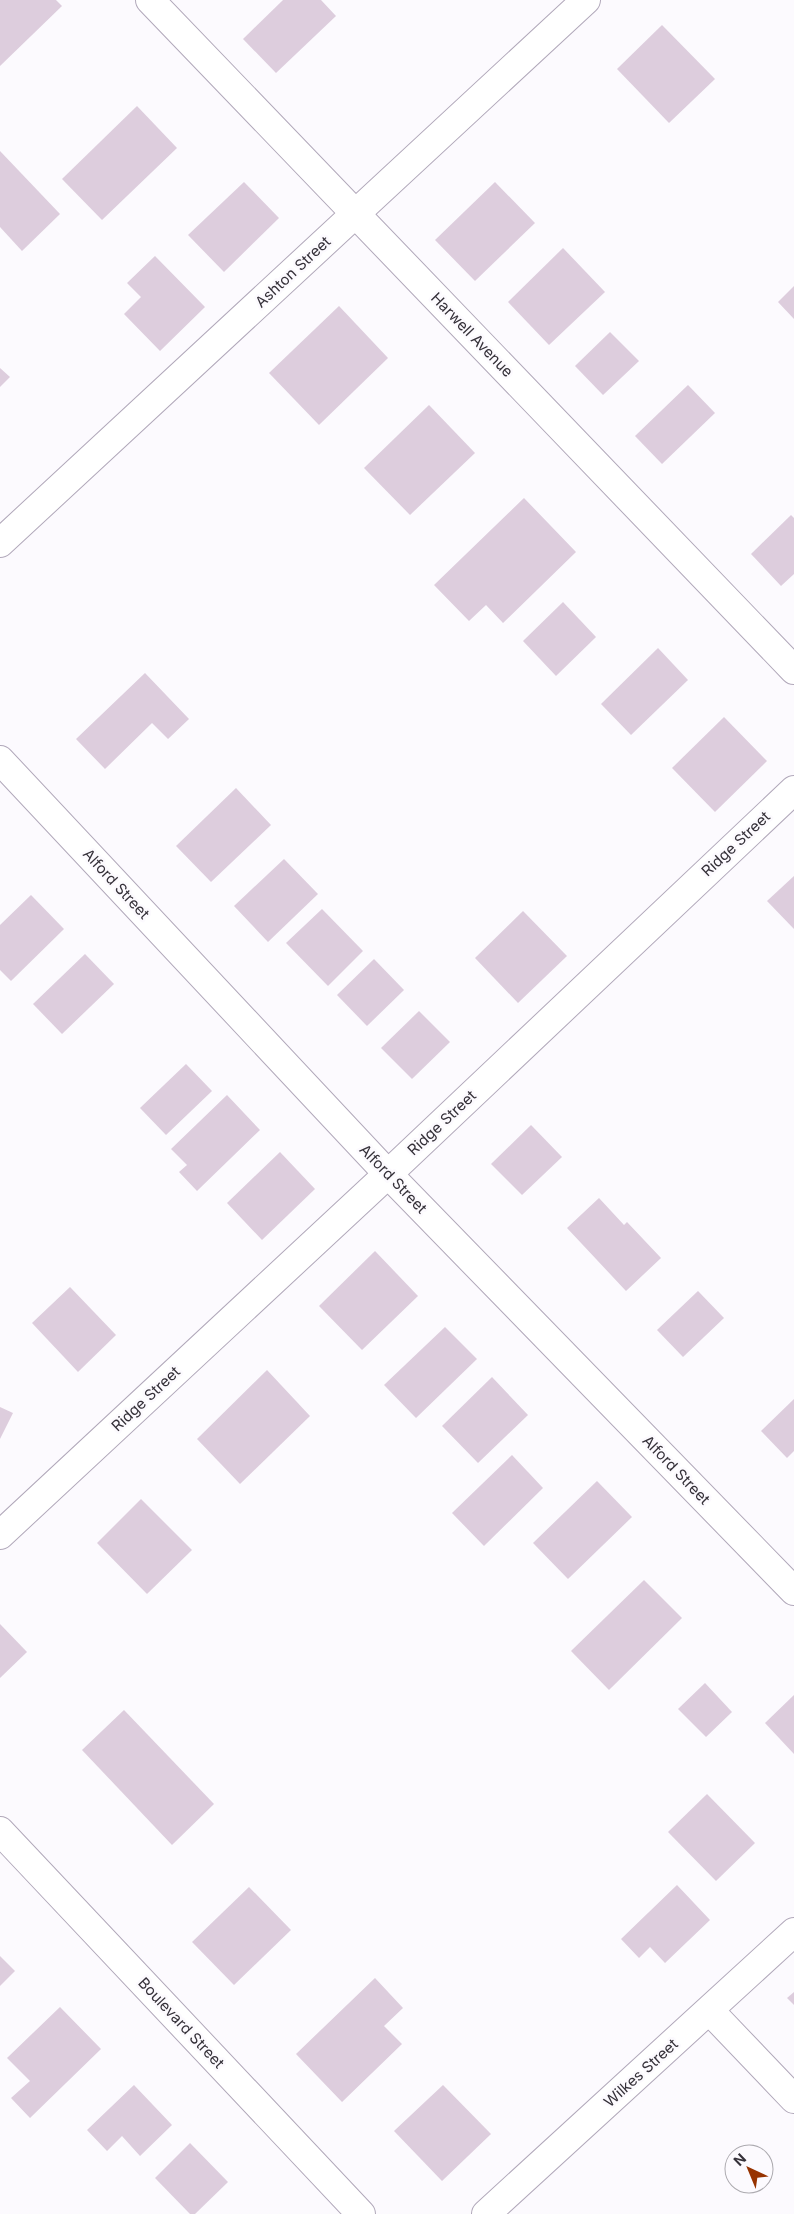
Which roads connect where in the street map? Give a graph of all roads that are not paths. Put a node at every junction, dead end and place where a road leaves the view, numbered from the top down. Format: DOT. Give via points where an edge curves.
graph roads {
  1 [pos="150,0"];
  2 [pos="586,0"];
  3 [pos="356,214"];
  4 [pos="0,543"];
  5 [pos="794,670"];
  6 [pos="0,760"];
  7 [pos="794,790"];
  8 [pos="388,1174"];
  9 [pos="0,1535"];
  10 [pos="794,1591"];
  11 [pos="0,1831"];
  12 [pos="794,1932"];
  13 [pos="710,2010"];
  14 [pos="794,2099"];
  15 [pos="361,2214"];
  16 [pos="486,2214"];
  1 -- 3 [label="street, Harwell Avenue"];
  2 -- 3 [label="street, Ashton Street"];
  3 -- 4 [label="street, Ashton Street"];
  3 -- 5 [label="street, Harwell Avenue"];
  6 -- 8 [label="street, Alford Street"];
  7 -- 8 [label="street, Ridge Street"];
  8 -- 9 [label="street, Ridge Street"];
  8 -- 10 [label="street, Alford Street"];
  11 -- 15 [label="street, Boulevard Street"];
  12 -- 13 [label="street, Wilkes Street"];
  13 -- 14 [label="street"];
  13 -- 16 [label="street, Wilkes Street"];
}
